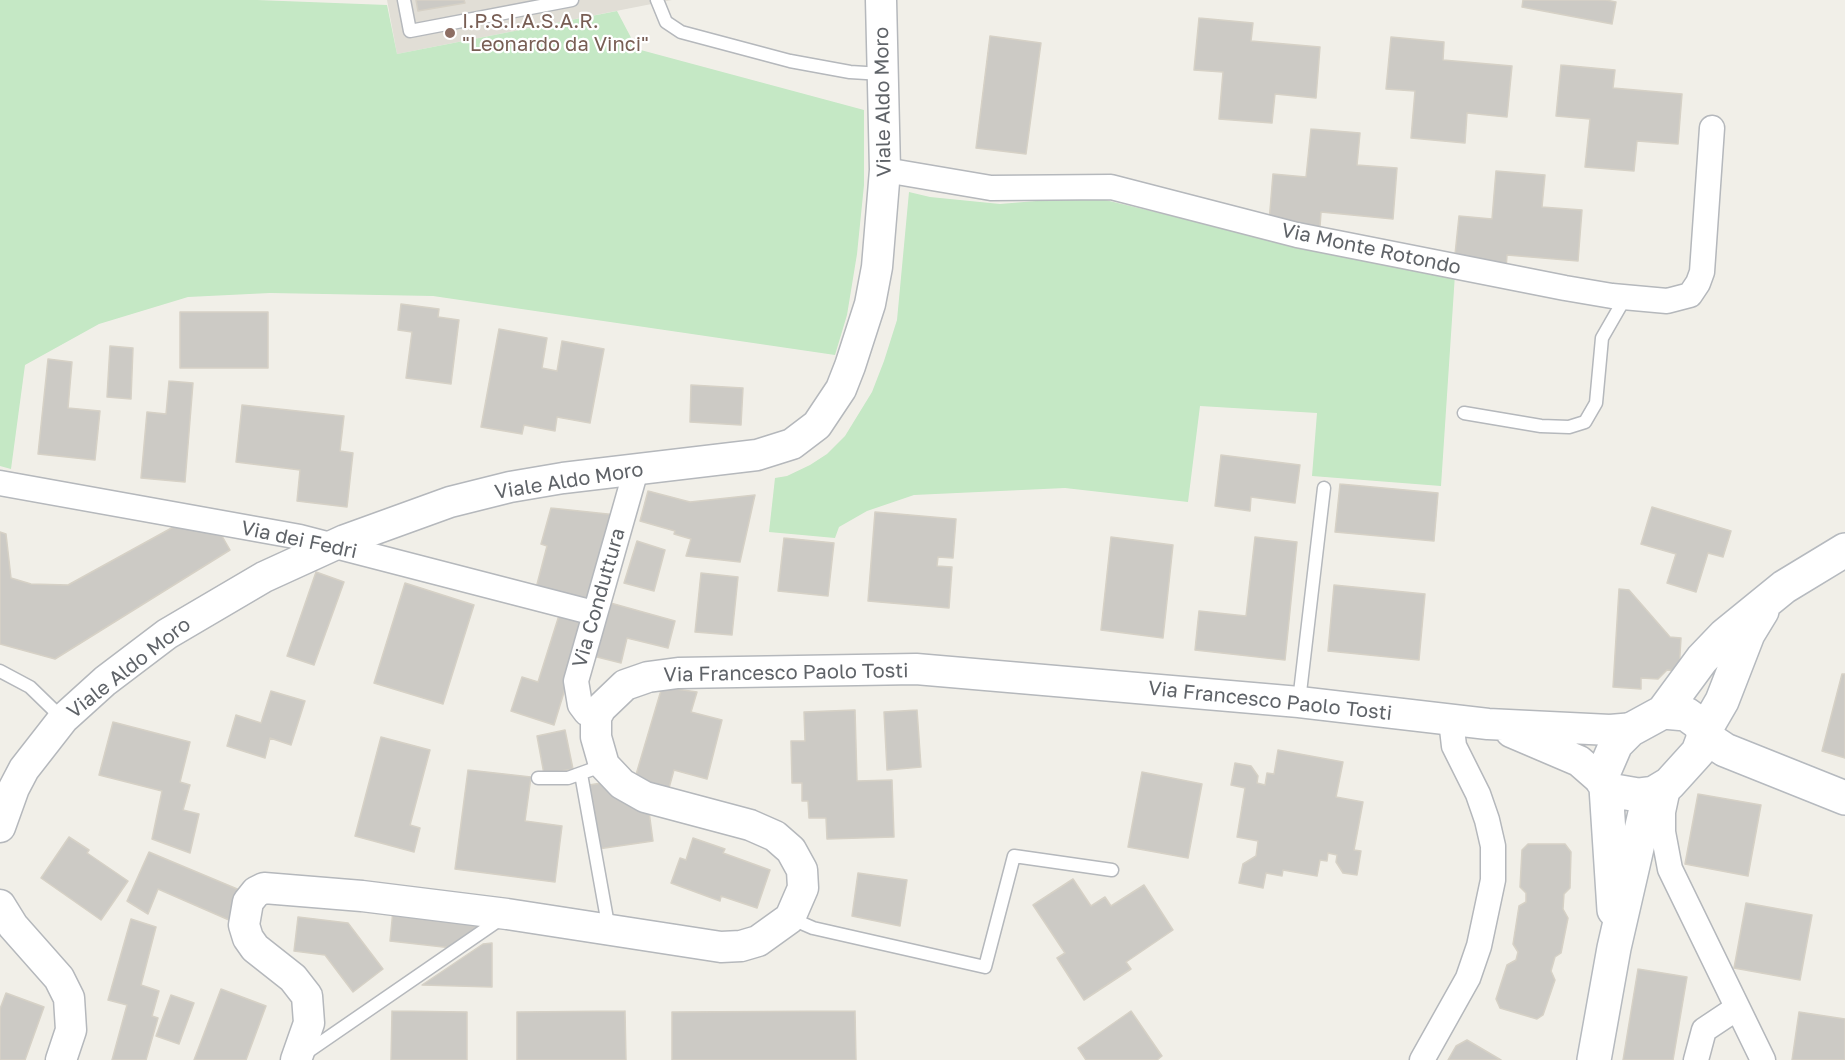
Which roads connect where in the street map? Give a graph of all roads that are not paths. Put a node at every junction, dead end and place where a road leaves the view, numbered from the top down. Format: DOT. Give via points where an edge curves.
graph roads {
  1 [pos="404,0"];
  2 [pos="572,0"];
  3 [pos="657,0"];
  4 [pos="881,0"];
  5 [pos="884,74"];
  6 [pos="1712,128"];
  7 [pos="885,170"];
  8 [pos="1625,298"];
  9 [pos="1464,413"];
  10 [pos="636,470"];
  11 [pos="0,483"];
  12 [pos="1324,488"];
  13 [pos="333,545"];
  14 [pos="1845,550"];
  15 [pos="1773,595"];
  16 [pos="594,613"];
  17 [pos="0,671"];
  18 [pos="1299,702"];
  19 [pos="1663,712"];
  20 [pos="596,717"];
  21 [pos="63,719"];
  22 [pos="1451,720"];
  23 [pos="1495,724"];
  24 [pos="1634,728"];
  25 [pos="1704,734"];
  26 [pos="593,770"];
  27 [pos="1786,776"];
  28 [pos="538,778"];
  29 [pos="1669,781"];
  30 [pos="1604,784"];
  31 [pos="1845,798"];
  32 [pos="0,827"];
  33 [pos="1112,870"];
  34 [pos="0,905"];
  35 [pos="507,914"];
  36 [pos="790,918"];
  37 [pos="609,930"];
  38 [pos="1614,948"];
  39 [pos="1737,1008"];
  40 [pos="61,1060"];
  41 [pos="296,1060"];
  42 [pos="1422,1060"];
  43 [pos="1594,1060"];
  44 [pos="1696,1060"];
  45 [pos="1763,1060"];
  1 -- 2 [label="lane" via="410,31"];
  3 -- 5 [label="lane" via="666,22 681,32 800,63"];
  4 -- 5 [label="street, Viale Aldo Moro"];
  5 -- 7 [label="street, Viale Aldo Moro"];
  6 -- 8 [label="street, Via Monte Rotondo" via="1704,259 1698,283 1690,295 1675,300"];
  7 -- 8 [label="street, Via Monte Rotondo" via="991,188 1117,188 1297,235"];
  7 -- 10 [label="street, Viale Aldo Moro" via="880,248 870,304 841,389 817,424 792,444 757,454"];
  8 -- 9 [label="lane" via="1602,339 1596,403 1585,422 1569,427 1541,426"];
  10 -- 13 [label="street, Viale Aldo Moro" via="510,487 425,510"];
  10 -- 16 [label="street, Via Conduttura"];
  11 -- 13 [label="street, Via dei Fedri"];
  12 -- 18 [label="lane"];
  13 -- 16 [label="street, Via dei Fedri"];
  13 -- 21 [label="street, Viale Aldo Moro" via="199,613 128,662"];
  14 -- 15 [label="main road"];
  15 -- 19 [label="main road" via="1709,650"];
  15 -- 25 [label="main road" via="1749,634"];
  16 -- 20 [label="street, Via Conduttura" via="576,688 582,710"];
  17 -- 21 [label="lane" via="30,687"];
  18 -- 20 [label="street, Via Francesco Paolo Tosti" via="916,669 714,672 662,675 625,685 607,700"];
  18 -- 22 [label="street, Via Francesco Paolo Tosti"];
  19 -- 24 [label="main road"];
  19 -- 25 [label="main road" via="1686,714 1700,724"];
  20 -- 26 [label="street"];
  21 -- 32 [label="street, Viale Aldo Moro" via="24,769"];
  22 -- 23 [label="street, Via Francesco Paolo Tosti"];
  22 -- 42 [label="street" via="1456,751 1487,820 1493,846 1492,880 1485,922 1468,978"];
  23 -- 24 [label="street, Via Francesco Paolo Tosti"];
  23 -- 30 [label="street, Via Francesco Paolo Tosti" via="1579,761"];
  24 -- 30 [label="main road" via="1616,744 1607,760"];
  25 -- 27 [label="main road" via="1725,750"];
  25 -- 29 [label="main road" via="1698,752"];
  26 -- 28 [label="lane" via="558,780"];
  26 -- 36 [label="street" via="645,797 750,825 775,836 791,850 802,870 803,888"];
  26 -- 37 [label="lane"];
  27 -- 29 [label="main road" via="1722,761"];
  27 -- 31 [label="main road"];
  29 -- 30 [label="main road" via="1628,794"];
  29 -- 38 [label="main road" via="1645,813"];
  29 -- 39 [label="street" via="1663,820 1667,859"];
  30 -- 38 [label="main road" via="1614,895"];
  33 -- 36 [label="lane" via="1014,856 986,967 813,928"];
  34 -- 40 [label="street" via="13,926 59,978 69,998 71,1030"];
  35 -- 37 [label="street"];
  35 -- 41 [label="lane"];
  35 -- 41 [label="street" via="269,887 260,890 248,902 245,912 248,938 293,978 309,1002 307,1034"];
  36 -- 37 [label="street" via="758,941 731,947"];
  38 -- 43 [label="main road"];
  39 -- 44 [label="street" via="1706,1027"];
  39 -- 45 [label="street"];
}
